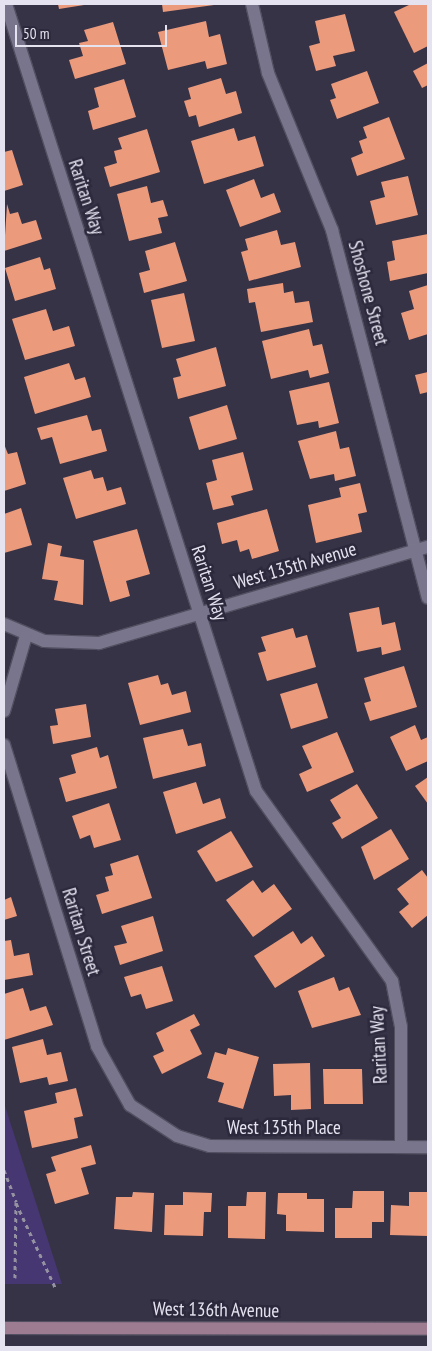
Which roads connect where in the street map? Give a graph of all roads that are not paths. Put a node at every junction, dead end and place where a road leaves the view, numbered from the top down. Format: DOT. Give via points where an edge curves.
graph roads {
  1 [pos="6,4"];
  2 [pos="252,4"];
  3 [pos="422,549"];
  4 [pos="428,598"];
  5 [pos="198,613"];
  6 [pos="4,624"];
  7 [pos="26,636"];
  8 [pos="4,711"];
  9 [pos="4,744"];
  10 [pos="146,1118"];
  11 [pos="401,1147"];
  12 [pos="428,1147"];
  13 [pos="4,1328"];
  14 [pos="428,1329"];
  1 -- 5 [label="street, Raritan Way"];
  2 -- 3 [label="street, Shoshone Street" via="268,73 332,230"];
  3 -- 4 [label="street, Shoshone Street"];
  3 -- 5 [label="street, West 135th Avenue"];
  5 -- 7 [label="street, West 135th Avenue" via="90,644 62,645"];
  5 -- 11 [label="street, Raritan Way" via="262,802 392,981 401,1027"];
  6 -- 7 [label="street"];
  7 -- 8 [label="street"];
  9 -- 10 [label="street, Raritan Street" via="104,1063 119,1092"];
  10 -- 11 [label="street, West 135th Place" via="192,1142 210,1146"];
  11 -- 12 [label="street, West 135th Place"];
  13 -- 14 [label="main road, West 136th Avenue"];
}
